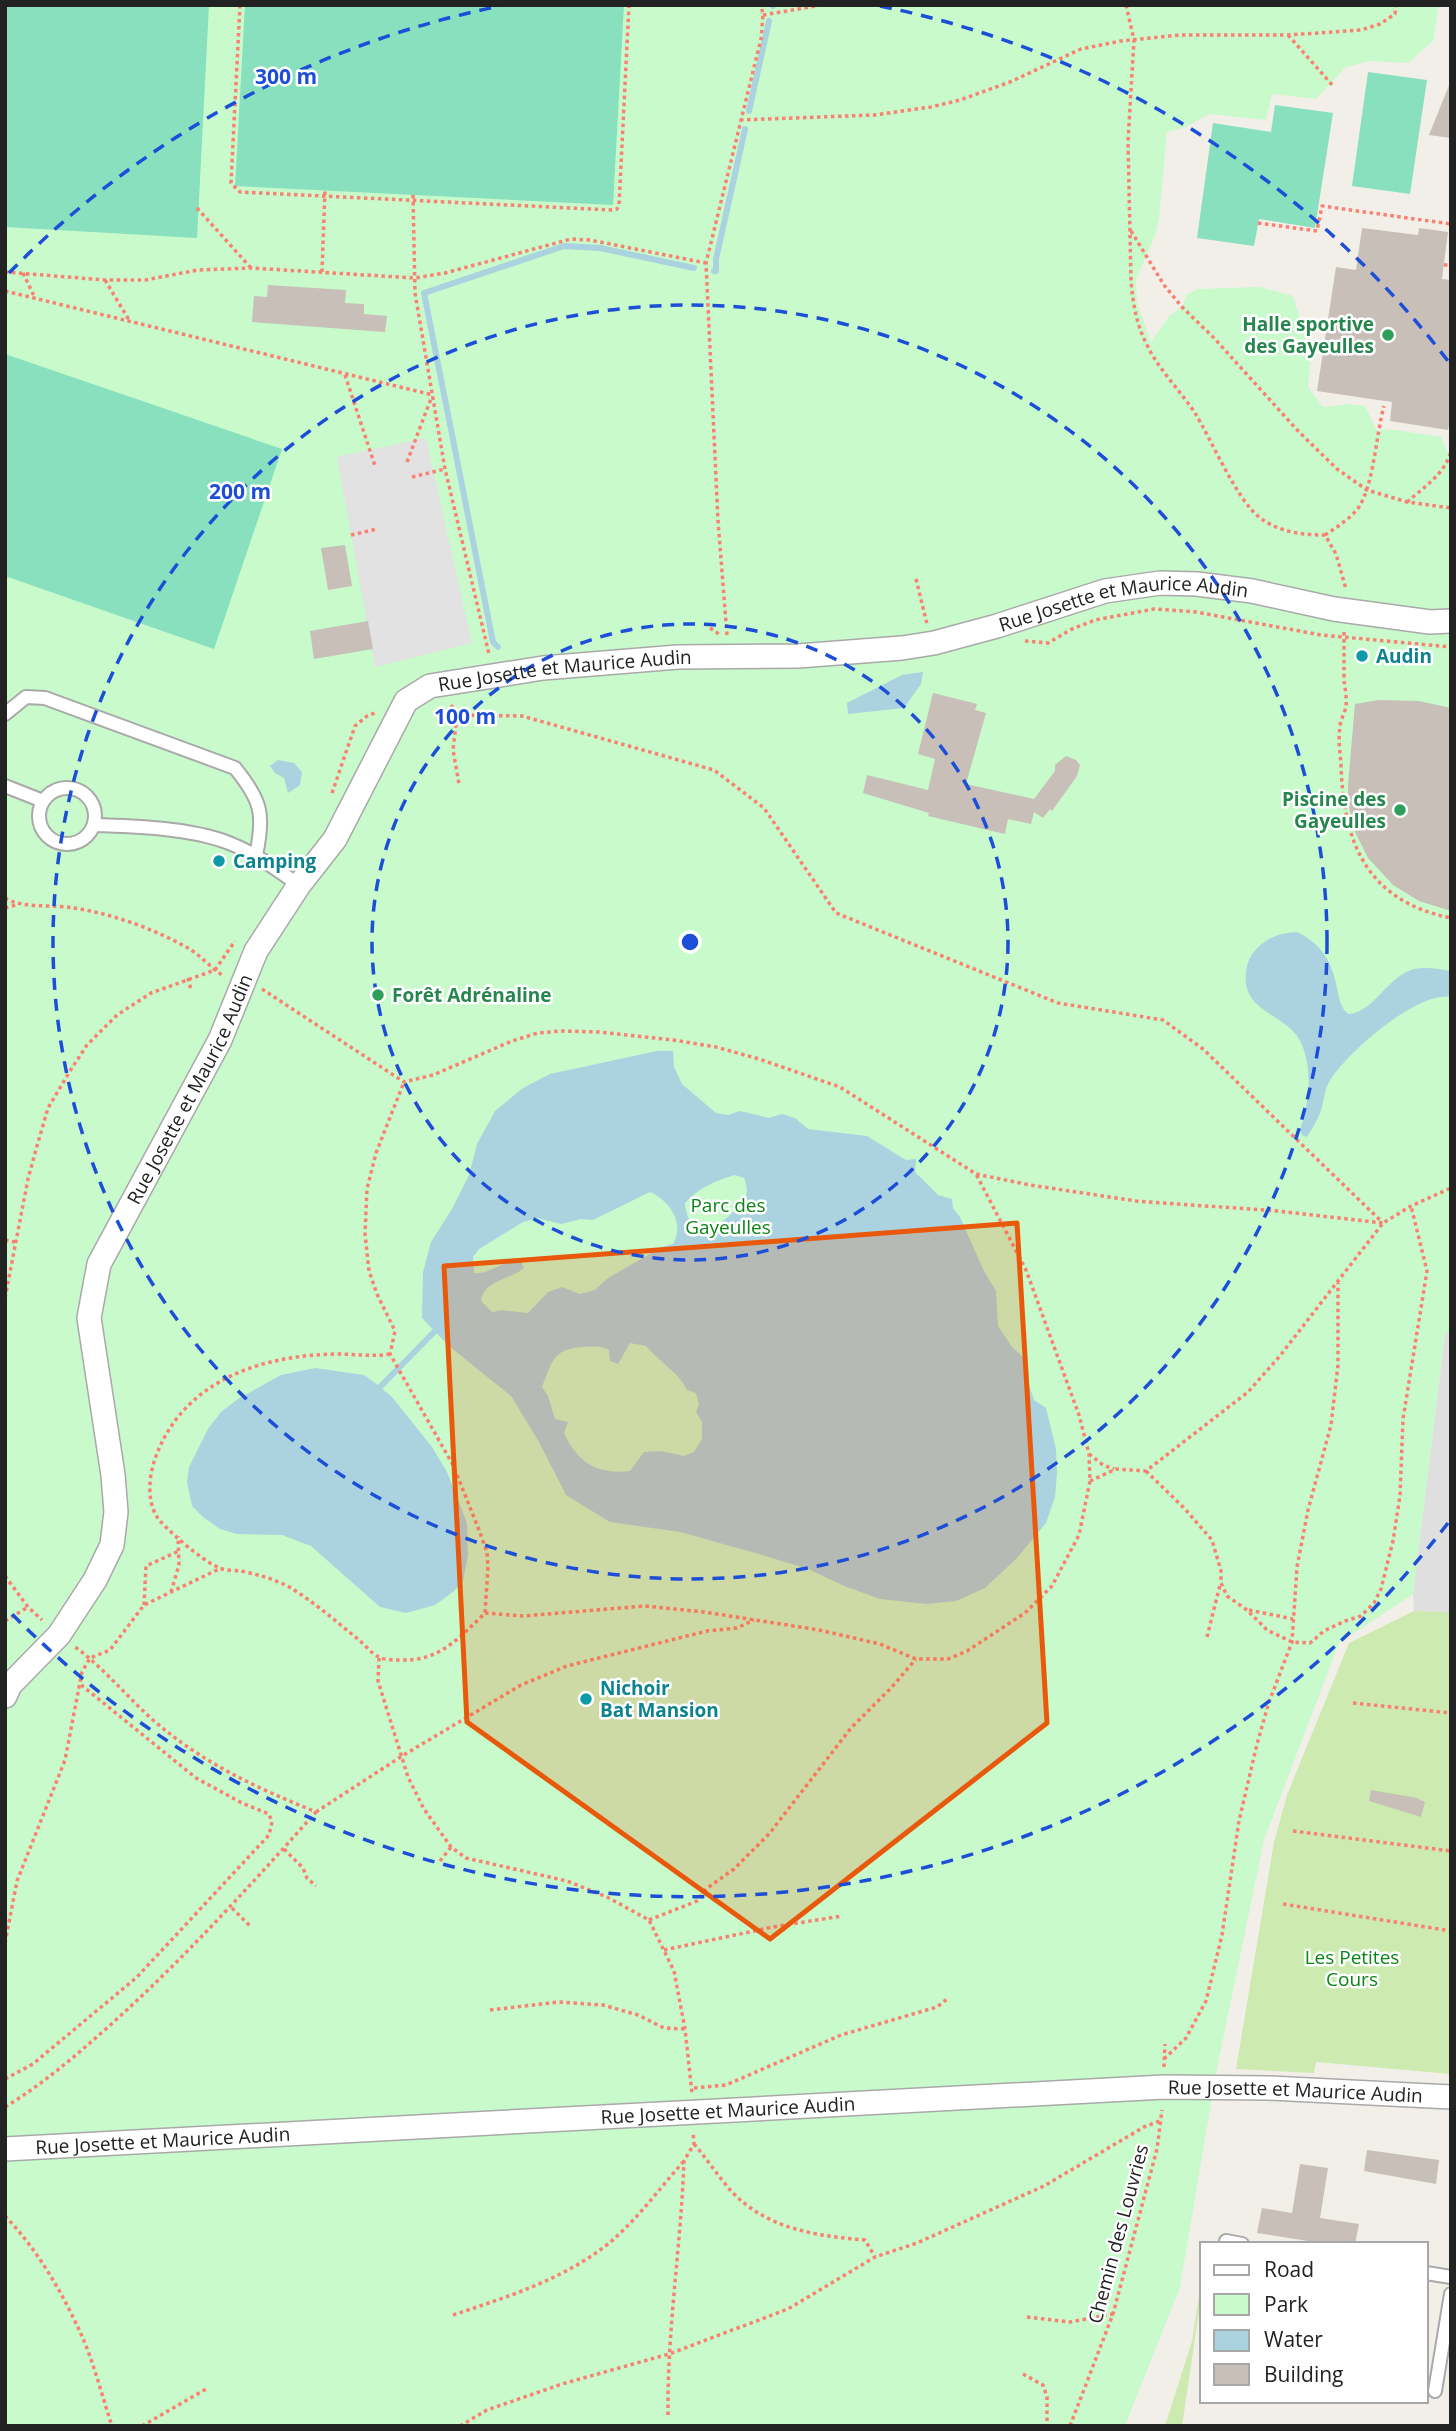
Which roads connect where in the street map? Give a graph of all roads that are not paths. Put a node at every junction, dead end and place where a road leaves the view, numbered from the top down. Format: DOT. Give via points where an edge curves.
graph roads {
  1 [pos="1451,621"];
  2 [pos="5,714"];
  3 [pos="5,786"];
  4 [pos="43,801"];
  5 [pos="94,825"];
  6 [pos="256,855"];
  7 [pos="299,885"];
  8 [pos="7,1689"];
  9 [pos="1451,2097"];
  10 [pos="5,2149"];
  11 [pos="1226,2241"];
  12 [pos="1231,2242"];
  13 [pos="1428,2273"];
  14 [pos="1451,2277"];
  15 [pos="1451,2294"];
  16 [pos="1447,2344"];
  17 [pos="1435,2390"];
  1 -- 7 [label="street, Rue Josette et Maurice Audin" via="1430,622 1346,600 1160,583 1105,591 934,643 876,651 678,657 543,668 430,686 406,701 335,839"];
  2 -- 6 [label="lane" via="26,697 45,698 235,768 252,789 260,810"];
  3 -- 4 [label="lane"];
  4 -- 5 [label="lane" via="58,789 75,789 93,806"];
  4 -- 5 [label="lane" via="40,826 57,842 71,844 85,838"];
  5 -- 6 [label="lane" via="184,833 227,842"];
  6 -- 7 [label="lane"];
  7 -- 8 [label="street, Rue Josette et Maurice Audin" via="256,951 220,1040 99,1264 89,1318 113,1475 116,1512 112,1545 59,1635"];
  9 -- 10 [label="street, Rue Josette et Maurice Audin" via="1164,2087 692,2100"];
  11 -- 12 [label="lane"];
  13 -- 14 [label="lane"];
  15 -- 16 [label="lane"];
  16 -- 17 [label="lane"];
}
